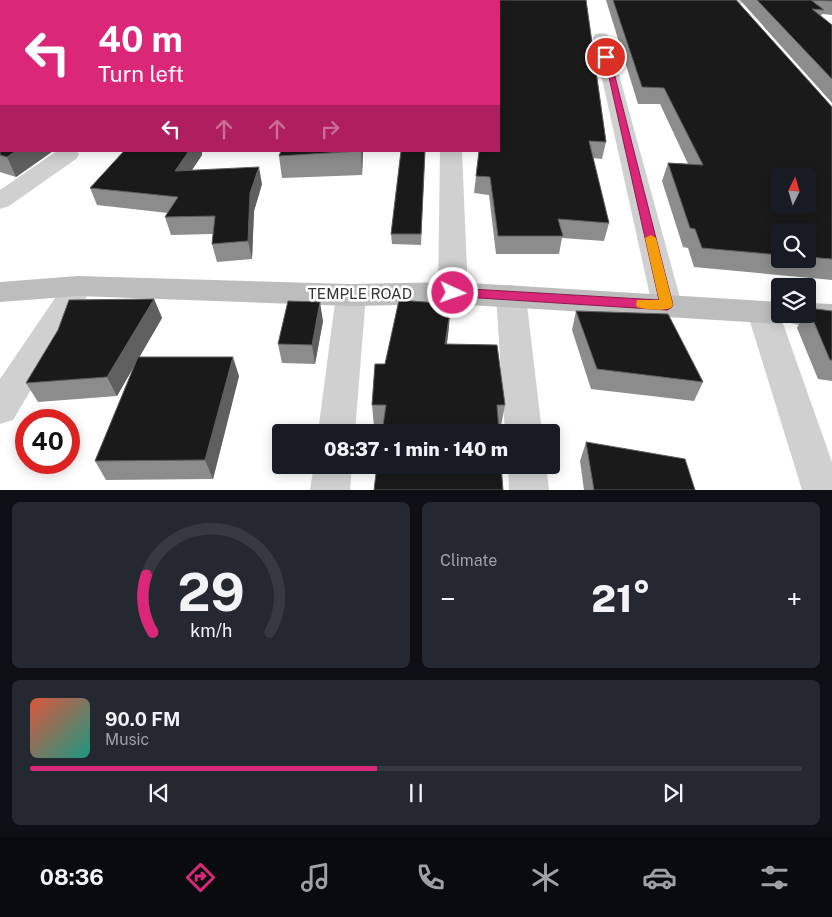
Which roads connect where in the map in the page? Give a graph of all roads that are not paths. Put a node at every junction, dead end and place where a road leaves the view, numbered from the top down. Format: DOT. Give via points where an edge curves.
graph roads {
  1 [pos="733,1"];
  2 [pos="746,18"];
  3 [pos="601,38"];
  4 [pos="450,152"];
  5 [pos="68,154"];
  6 [pos="0,201"];
  7 [pos="78,286"];
  8 [pos="0,292"];
  9 [pos="453,293"];
  10 [pos="351,295"];
  11 [pos="511,296"];
  12 [pos="667,305"];
  13 [pos="771,312"];
  14 [pos="816,315"];
  15 [pos="832,316"];
  16 [pos="775,323"];
  17 [pos="0,409"];
  18 [pos="337,424"];
  19 [pos="523,424"];
  20 [pos="331,474"];
  21 [pos="528,474"];
  22 [pos="330,490"];
  23 [pos="529,490"];
  24 [pos="822,490"];
  1 -- 2 [label="street"];
  3 -- 12 [label="street"];
  4 -- 9 [label="street"];
  5 -- 6 [label="street"];
  7 -- 8 [label="street, TEMPLE ROAD"];
  7 -- 10 [label="street, TEMPLE ROAD"];
  7 -- 17 [label="street"];
  9 -- 10 [label="street, TEMPLE ROAD"];
  9 -- 11 [label="street, TEMPLE ROAD"];
  10 -- 18 [label="street"];
  11 -- 12 [label="street, TEMPLE ROAD"];
  11 -- 19 [label="street"];
  12 -- 13 [label="street, TEMPLE ROAD"];
  14 -- 15 [label="street"];
  16 -- 24 [label="street"];
  20 -- 22 [label="street"];
  21 -- 23 [label="street"];
}
